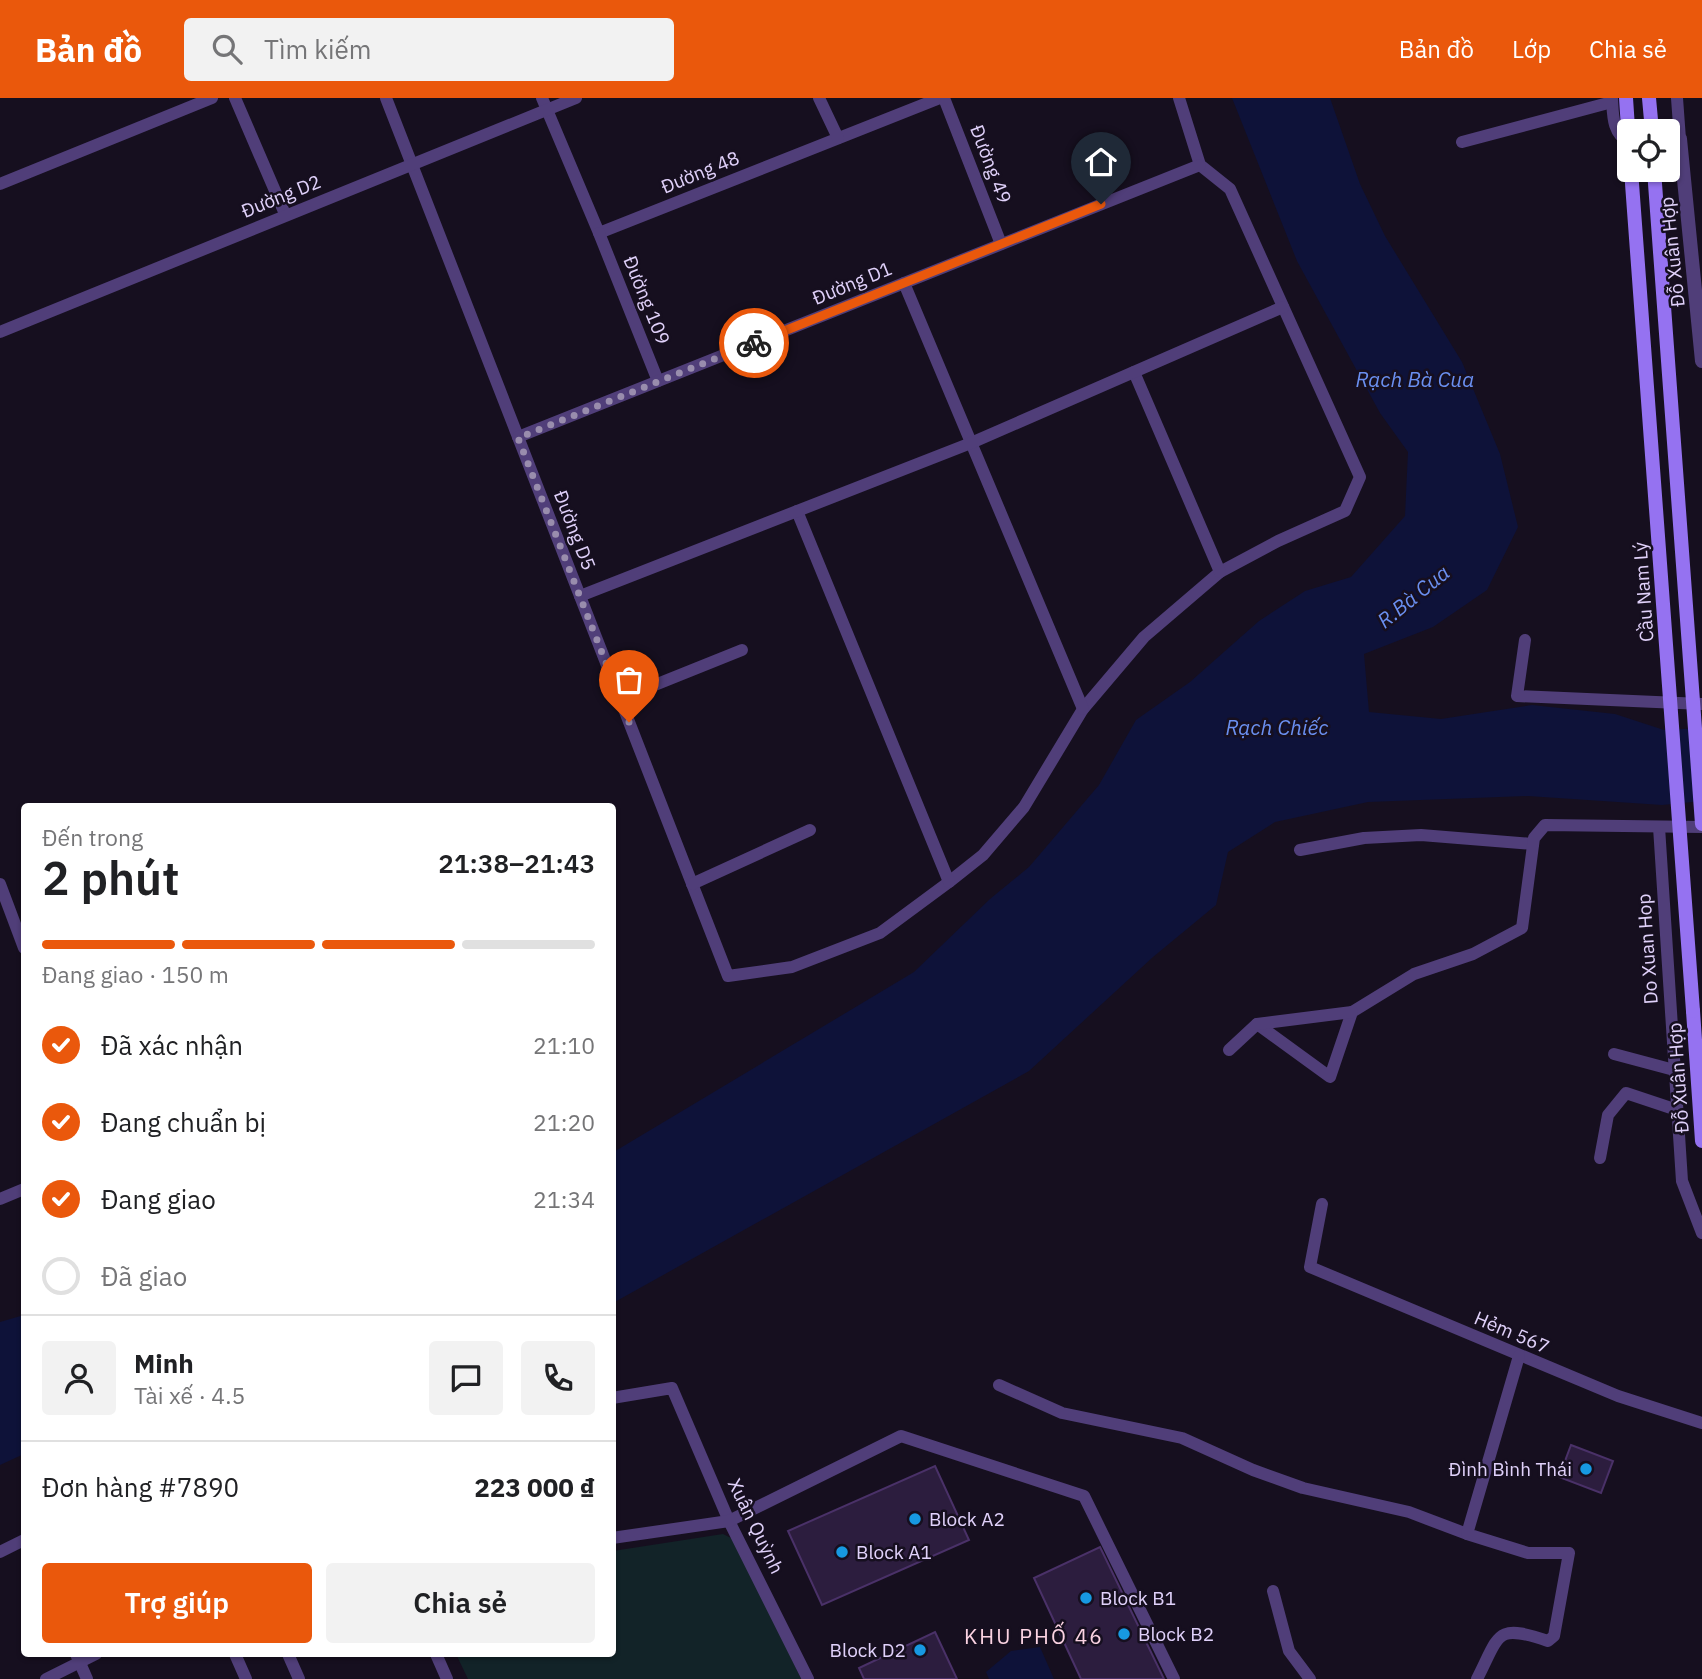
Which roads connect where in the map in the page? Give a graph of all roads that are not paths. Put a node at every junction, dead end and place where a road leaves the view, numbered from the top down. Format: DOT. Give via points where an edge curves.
graph roads {
  1 [pos="212,98"];
  2 [pos="235,98"];
  3 [pos="386,98"];
  4 [pos="576,98"];
  5 [pos="819,98"];
  6 [pos="942,98"];
  7 [pos="1180,98"];
  8 [pos="1649,98"];
  9 [pos="1677,98"];
  10 [pos="1617,99"];
  11 [pos="544,104"];
  12 [pos="1623,119"];
  13 [pos="1650,119"];
  14 [pos="1676,119"];
  15 [pos="838,138"];
  16 [pos="1462,142"];
  17 [pos="412,165"];
  18 [pos="1200,165"];
  19 [pos="1632,182"];
  20 [pos="1655,182"];
  21 [pos="1679,182"];
  22 [pos="0,184"];
  23 [pos="285,214"];
  24 [pos="599,233"];
  25 [pos="1001,244"];
  26 [pos="904,283"];
  27 [pos="1283,307"];
  28 [pos="0,332"];
  29 [pos="1702,361"];
  30 [pos="1134,372"];
  31 [pos="658,382"];
  32 [pos="518,438"];
  33 [pos="971,443"];
  34 [pos="797,511"];
  35 [pos="1220,572"];
  36 [pos="580,596"];
  37 [pos="1525,640"];
  38 [pos="742,650"];
  39 [pos="620,699"];
  40 [pos="1702,704"];
  41 [pos="1083,709"];
  42 [pos="1702,825"];
  43 [pos="1659,827"];
  44 [pos="810,830"];
  45 [pos="1533,844"];
  46 [pos="1300,850"];
  47 [pos="948,882"];
  48 [pos="0,884"];
  49 [pos="692,884"];
  50 [pos="21,940"];
  51 [pos="1352,1012"];
  52 [pos="1693,1012"];
  53 [pos="1257,1024"];
  54 [pos="1229,1050"];
  55 [pos="1614,1054"];
  56 [pos="1674,1070"];
  57 [pos="1677,1110"];
  58 [pos="1702,1141"];
  59 [pos="1600,1158"];
  60 [pos="21,1190"];
  61 [pos="0,1199"];
  62 [pos="1322,1204"];
  63 [pos="1702,1233"];
  64 [pos="1519,1356"];
  65 [pos="999,1385"];
  66 [pos="616,1397"];
  67 [pos="1702,1423"];
  68 [pos="729,1521"];
  69 [pos="1467,1534"];
  70 [pos="616,1537"];
  71 [pos="21,1542"];
  72 [pos="0,1552"];
  73 [pos="1273,1591"];
  74 [pos="77,1657"];
  75 [pos="235,1657"];
  76 [pos="289,1657"];
  77 [pos="437,1657"];
  78 [pos="46,1679"];
  79 [pos="87,1679"];
  80 [pos="246,1679"];
  81 [pos="299,1679"];
  82 [pos="447,1679"];
  83 [pos="808,1679"];
  84 [pos="1174,1679"];
  85 [pos="1310,1679"];
  86 [pos="1477,1679"];
  1 -- 22 [label="street"];
  2 -- 23 [label="street"];
  3 -- 17 [label="street, Đường D5"];
  4 -- 11 [label="street, Đường D2"];
  5 -- 15 [label="street"];
  6 -- 15 [label="street, Đường 48"];
  6 -- 25 [label="street, Đường 49"];
  7 -- 18 [label="street"];
  8 -- 13 [label="main road"];
  9 -- 14 [label="street, Đỗ Xuân Hợp"];
  10 -- 12 [label="main road, bridge"];
  10 -- 16 [label="street"];
  11 -- 17 [label="street, Đường D2"];
  11 -- 24 [label="street"];
  15 -- 24 [label="street, Đường 48"];
  17 -- 23 [label="street, Đường D2"];
  17 -- 32 [label="street, Đường D5"];
  18 -- 25 [label="street, Đường D1"];
  18 -- 27 [label="street" via="1230,189"];
  19 -- 52 [label="main road, Cầu Nam Lý, bridge"];
  20 -- 42 [label="main road, bridge"];
  21 -- 29 [label="street, Đỗ Xuân Hợp"];
  23 -- 28 [label="street, Đường D2"];
  24 -- 31 [label="street, Đường 109"];
  25 -- 26 [label="street, Đường D1"];
  26 -- 31 [label="street, Đường D1"];
  26 -- 33 [label="street"];
  27 -- 30 [label="street"];
  27 -- 35 [label="street" via="1360,477 1345,511"];
  30 -- 33 [label="street"];
  30 -- 35 [label="street"];
  31 -- 32 [label="street, Đường D1"];
  32 -- 36 [label="street, Đường D5"];
  33 -- 34 [label="street"];
  33 -- 41 [label="street"];
  34 -- 36 [label="street"];
  34 -- 47 [label="street"];
  35 -- 41 [label="street" via="1143,637"];
  36 -- 39 [label="street, Đường D5"];
  37 -- 40 [label="street" via="1517,696"];
  38 -- 39 [label="street"];
  39 -- 49 [label="street, Đường D5"];
  41 -- 47 [label="street" via="1024,807 983,855"];
  42 -- 43 [label="street"];
  43 -- 45 [label="street" via="1545,825"];
  43 -- 56 [label="street, Do Xuan Hop"];
  44 -- 49 [label="street"];
  45 -- 46 [label="street" via="1421,835 1364,838"];
  45 -- 51 [label="street" via="1522,928 1473,954 1414,974"];
  47 -- 49 [label="street, Đường D5" via="880,933 792,967 728,976"];
  48 -- 50 [label="street"];
  51 -- 53 [label="street"];
  51 -- 53 [label="street" via="1330,1077"];
  52 -- 58 [label="main road, Đỗ Xuân Hợp"];
  53 -- 54 [label="street"];
  55 -- 56 [label="street"];
  56 -- 57 [label="street, Do Xuan Hop"];
  57 -- 59 [label="street" via="1626,1093 1608,1115"];
  57 -- 63 [label="street, Do Xuan Hop" via="1682,1181"];
  60 -- 61 [label="street"];
  62 -- 64 [label="street, Hẻm 567" via="1310,1267"];
  64 -- 67 [label="street, Hẻm 567" via="1618,1396"];
  64 -- 69 [label="street"];
  65 -- 69 [label="street" via="1062,1413 1182,1438 1303,1488 1409,1512"];
  66 -- 68 [label="street, Xuân Quỳnh" via="672,1388"];
  68 -- 70 [label="street"];
  68 -- 83 [label="street, Xuân Quỳnh"];
  68 -- 84 [label="street" via="901,1436 1084,1496"];
  69 -- 86 [label="street" via="1528,1553 1569,1553 1554,1636 1548,1641 1507,1631 1499,1636"];
  71 -- 72 [label="street"];
  73 -- 85 [label="street" via="1289,1651"];
  74 -- 78 [label="street"];
  74 -- 79 [label="street"];
  75 -- 80 [label="street"];
  76 -- 81 [label="street"];
  77 -- 82 [label="street"];
}
